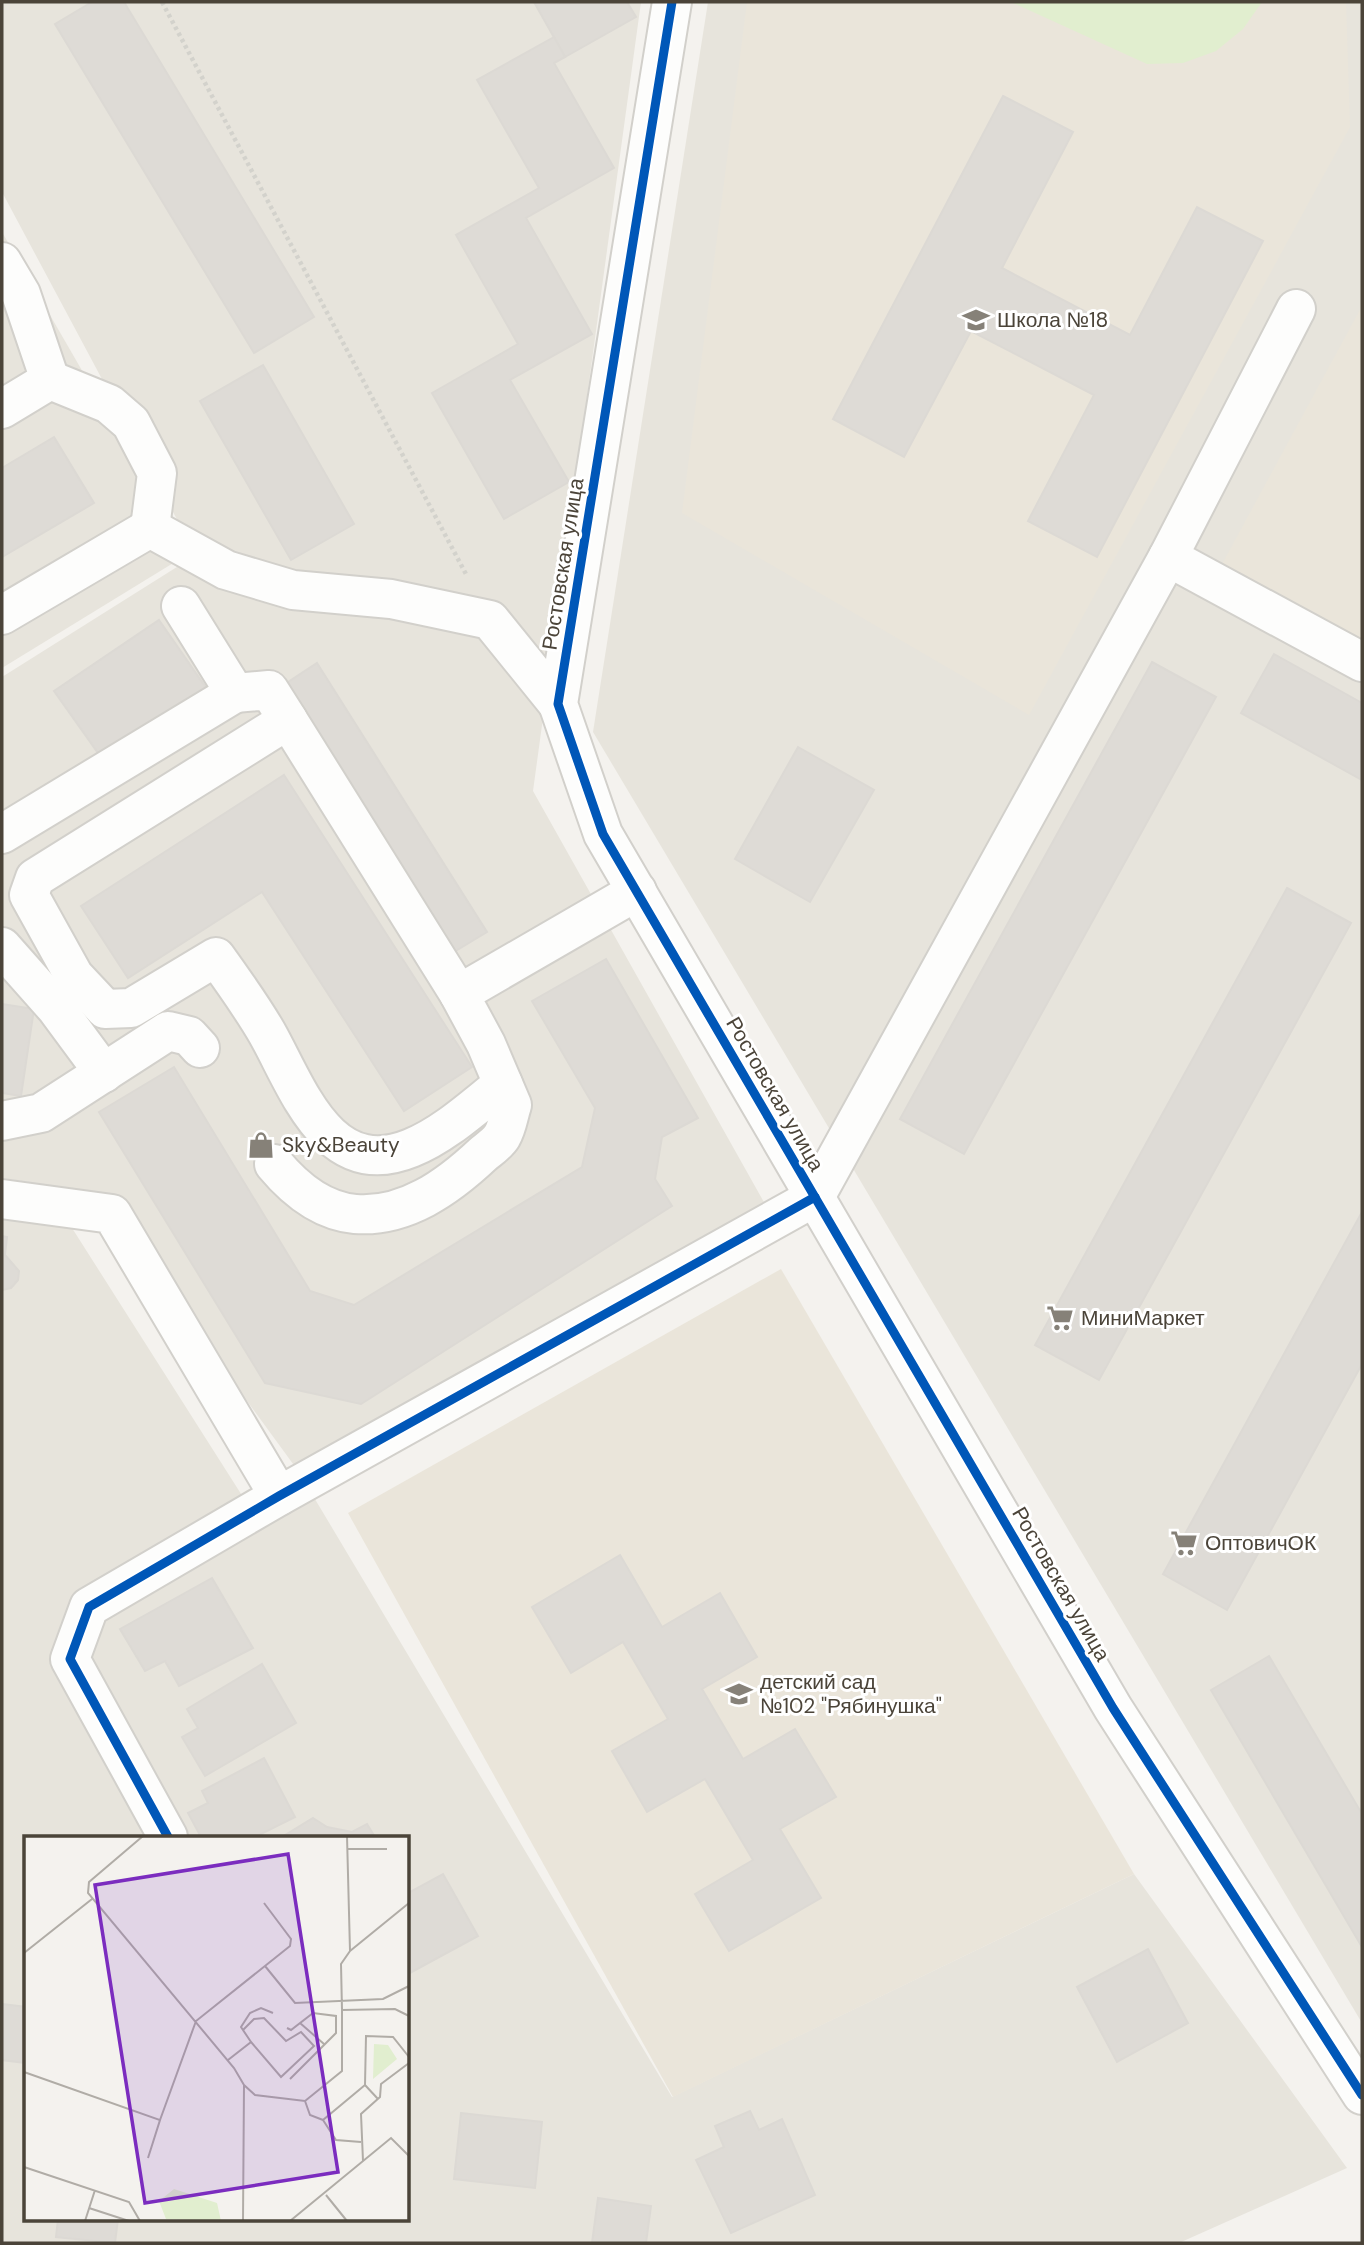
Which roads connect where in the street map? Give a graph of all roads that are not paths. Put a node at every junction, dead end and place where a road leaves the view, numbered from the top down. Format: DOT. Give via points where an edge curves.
graph roads {
  1 [pos="672,2"];
  2 [pos="2,262"];
  3 [pos="1296,309"];
  4 [pos="50,380"];
  5 [pos="2,409"];
  6 [pos="150,528"];
  7 [pos="1168,557"];
  8 [pos="181,606"];
  9 [pos="2,615"];
  10 [pos="1362,662"];
  11 [pos="235,693"];
  12 [pos="558,704"];
  13 [pos="288,720"];
  14 [pos="2,834"];
  15 [pos="637,891"];
  16 [pos="2,947"];
  17 [pos="459,994"];
  18 [pos="200,1048"];
  19 [pos="104,1073"];
  20 [pos="503,1084"];
  21 [pos="2,1121"];
  22 [pos="274,1164"];
  23 [pos="815,1197"];
  24 [pos="2,1199"];
  25 [pos="279,1496"];
  26 [pos="167,1836"];
  27 [pos="1362,2095"];
  1 -- 12 [label="street, Ростовская улица"];
  2 -- 4 [label="street" via="21,294"];
  3 -- 7 [label="street"];
  4 -- 5 [label="street"];
  4 -- 6 [label="street" via="109,404 131,424 157,473"];
  6 -- 9 [label="street"];
  6 -- 12 [label="street" via="226,570 293,590 391,599 490,620"];
  7 -- 10 [label="street"];
  7 -- 23 [label="street"];
  8 -- 11 [label="street"];
  11 -- 13 [label="street" via="269,690"];
  11 -- 14 [label="street"];
  12 -- 15 [label="street, Ростовская улица" via="603,834"];
  13 -- 17 [label="street"];
  13 -- 20 [label="street" via="36,878 29,895 74,976 105,1009 131,1008 216,957 266,1032 309,1113 340,1145 369,1155 411,1149"];
  15 -- 17 [label="street"];
  15 -- 23 [label="street, Ростовская улица"];
  16 -- 19 [label="street" via="56,1008"];
  17 -- 20 [label="street"];
  18 -- 19 [label="street" via="190,1036 168,1031"];
  19 -- 21 [label="street" via="41,1113"];
  20 -- 22 [label="street" via="512,1105 502,1136 470,1167 406,1208 354,1214 334,1208 291,1185"];
  23 -- 25 [label="street"];
  23 -- 27 [label="street, Ростовская улица" via="1113,1708"];
  24 -- 25 [label="street" via="113,1214"];
  25 -- 26 [label="street" via="89,1608 70,1659"];
}
